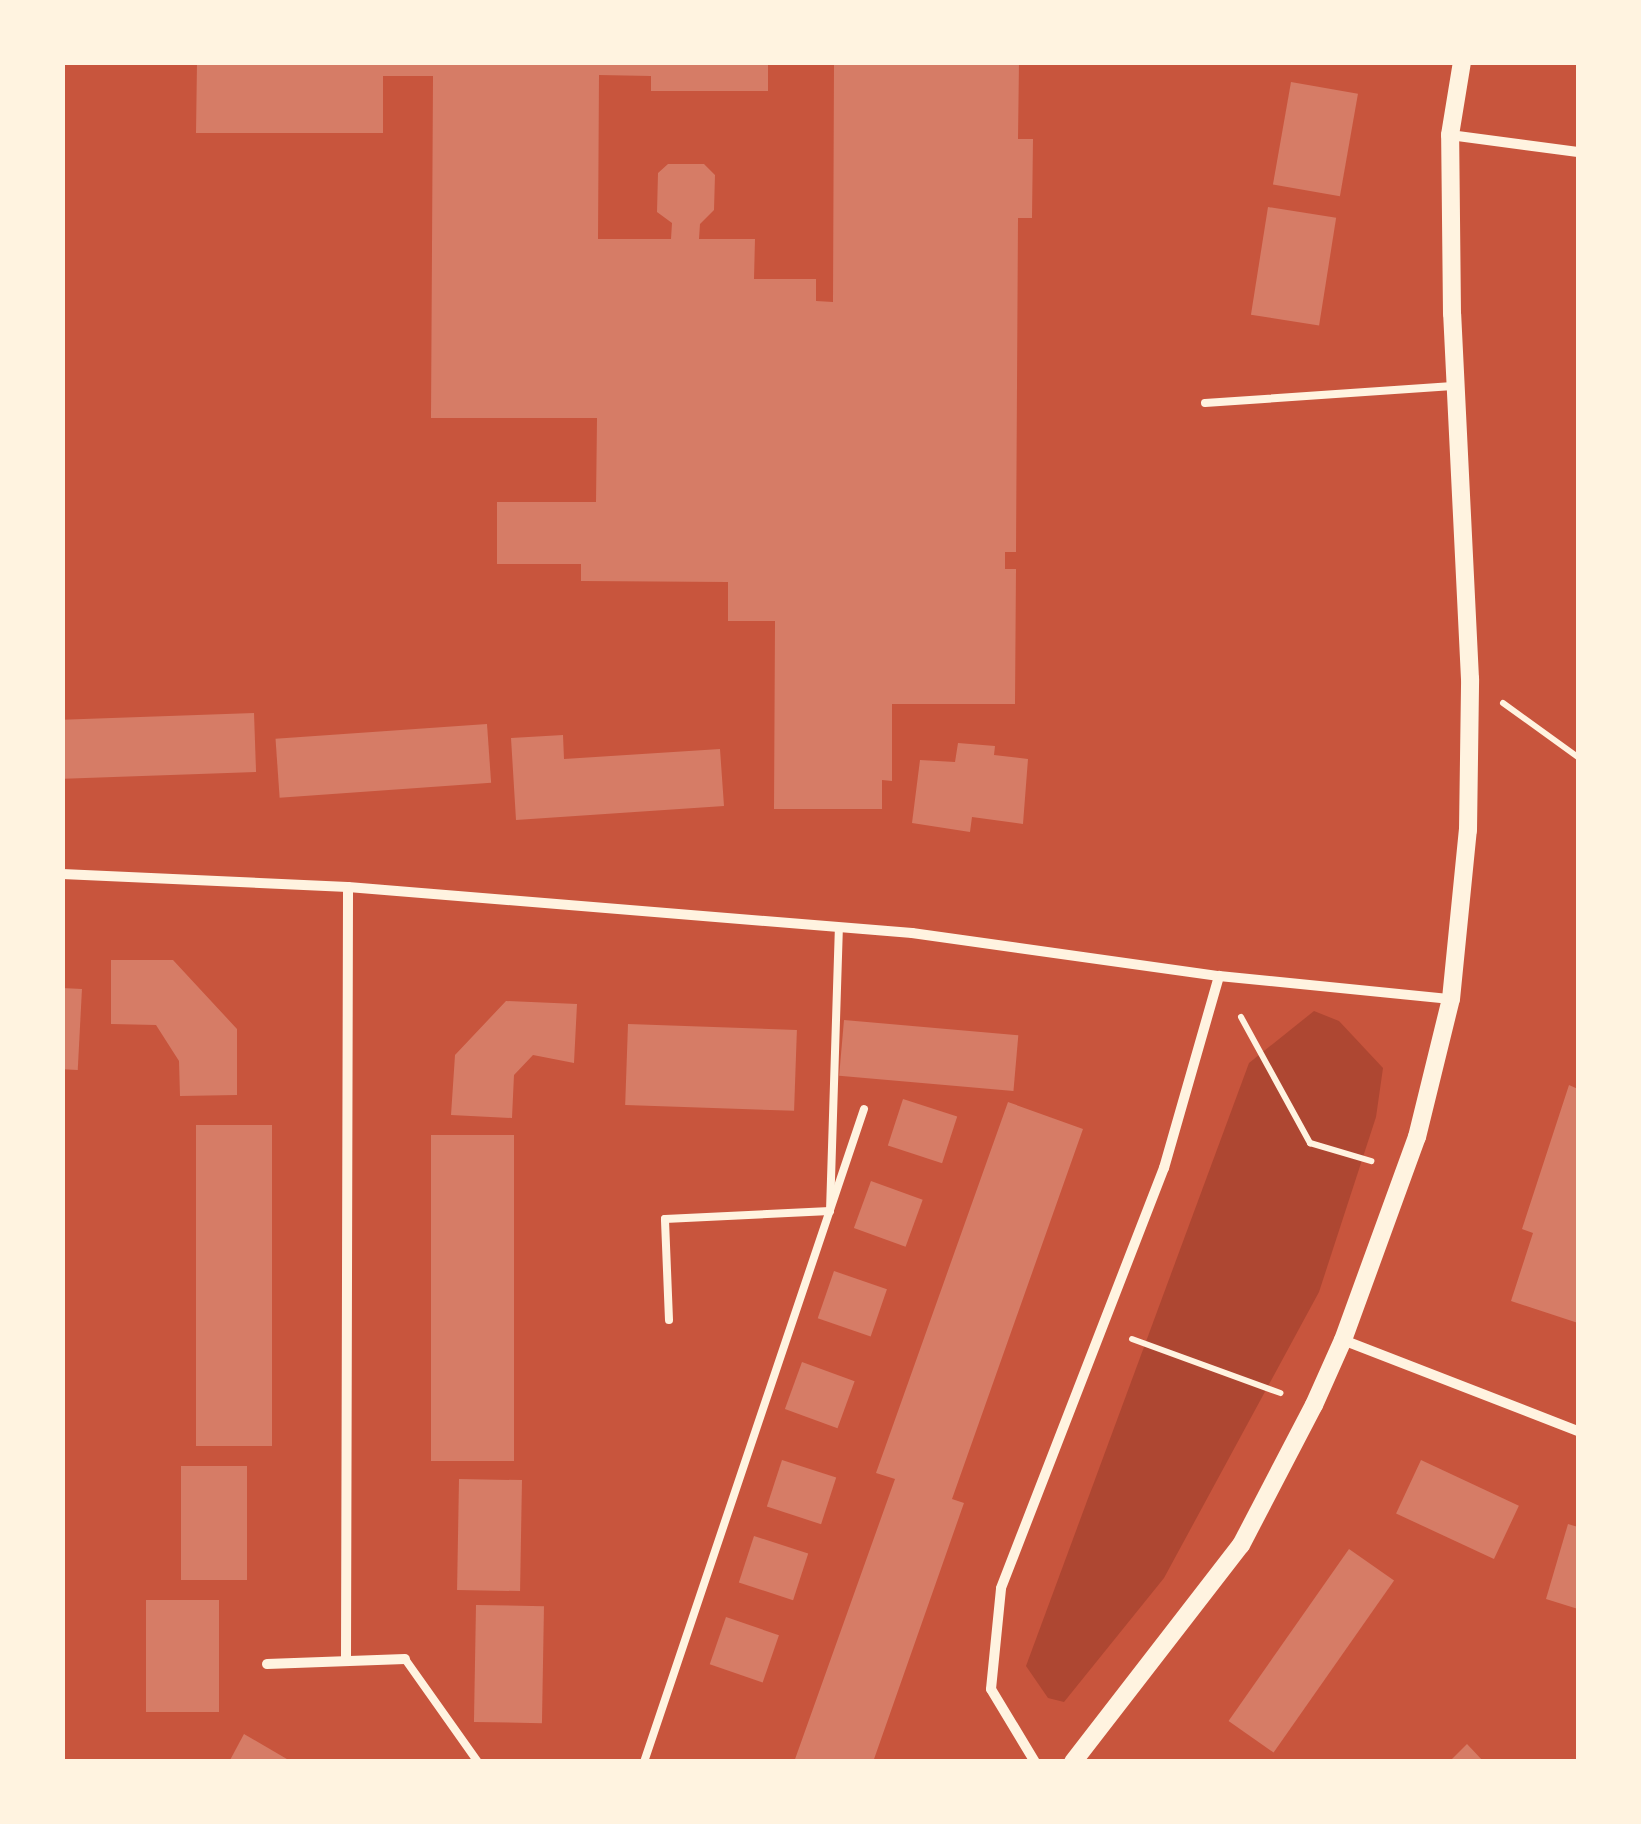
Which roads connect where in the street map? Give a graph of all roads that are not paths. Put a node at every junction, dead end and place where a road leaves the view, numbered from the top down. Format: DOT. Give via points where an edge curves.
graph roads {
  1 [pos="1462,62"];
  2 [pos="1450,135"];
  3 [pos="1578,152"];
  4 [pos="1456,386"];
  5 [pos="1205,403"];
  6 [pos="62,874"];
  7 [pos="348,887"];
  8 [pos="839,927"];
  9 [pos="1220,976"];
  10 [pos="1451,999"];
  11 [pos="864,1109"];
  12 [pos="830,1210"];
  13 [pos="669,1320"];
  14 [pos="1343,1340"];
  15 [pos="1578,1431"];
  16 [pos="346,1659"];
  17 [pos="405,1659"];
  18 [pos="267,1664"];
  19 [pos="478,1762"];
  20 [pos="644,1762"];
  21 [pos="1035,1762"];
  22 [pos="1073,1762"];
  1 -- 2 [label="street"];
  2 -- 3 [label="street"];
  2 -- 4 [label="street"];
  4 -- 5 [label="lane"];
  4 -- 10 [label="street" via="1470,679 1468,830"];
  6 -- 7 [label="street"];
  7 -- 8 [label="street"];
  7 -- 16 [label="street"];
  8 -- 9 [label="street"];
  8 -- 12 [label="lane"];
  9 -- 10 [label="street"];
  9 -- 21 [label="street" via="1164,1168 1001,1588 991,1689"];
  10 -- 14 [label="street" via="1417,1137"];
  11 -- 12 [label="lane"];
  12 -- 13 [label="lane" via="665,1219"];
  12 -- 20 [label="lane"];
  14 -- 15 [label="street"];
  14 -- 22 [label="street" via="1241,1545"];
  16 -- 17 [label="street"];
  16 -- 18 [label="street"];
  17 -- 19 [label="lane"];
}
